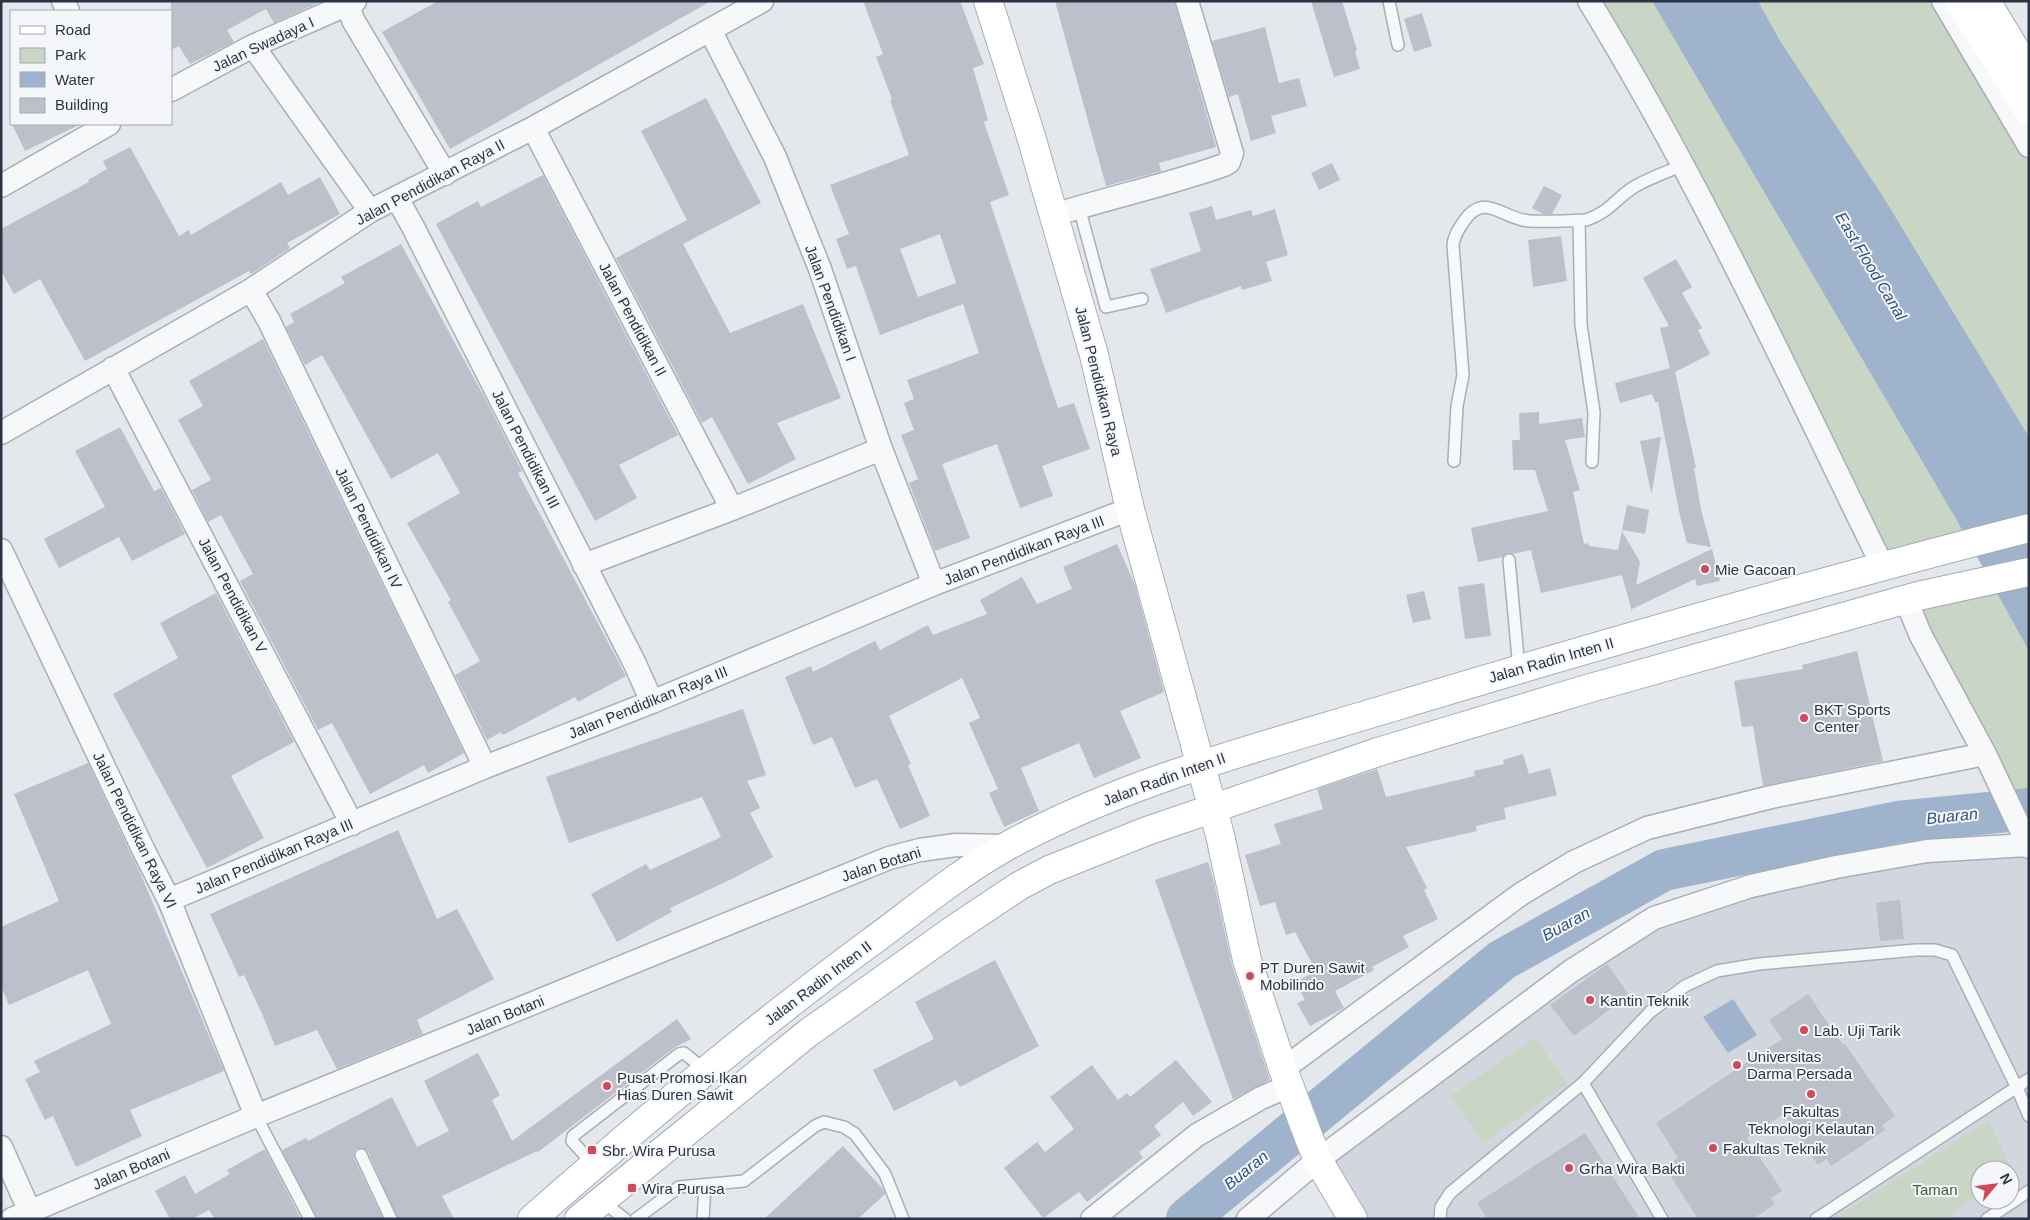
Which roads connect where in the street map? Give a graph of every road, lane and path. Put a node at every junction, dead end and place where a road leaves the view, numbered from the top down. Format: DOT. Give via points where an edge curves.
graph roads {
  1 [pos="762,1"];
  2 [pos="988,1"];
  3 [pos="1187,1"];
  4 [pos="1389,1"];
  5 [pos="1588,1"];
  6 [pos="1943,1"];
  7 [pos="1960,1"];
  8 [pos="1986,1"];
  9 [pos="350,2"];
  10 [pos="710,30"];
  11 [pos="1398,45"];
  12 [pos="253,46"];
  13 [pos="2029,72"];
  14 [pos="172,89"];
  15 [pos="2029,111"];
  16 [pos="107,125"];
  17 [pos="533,128"];
  18 [pos="2029,146"];
  19 [pos="1683,165"];
  20 [pos="445,174"];
  21 [pos="1,186"];
  22 [pos="397,198"];
  23 [pos="370,211"];
  24 [pos="1067,211"];
  25 [pos="1580,220"];
  26 [pos="251,290"];
  27 [pos="1142,299"];
  28 [pos="1094,311"];
  29 [pos="112,368"];
  30 [pos="1,433"];
  31 [pos="881,449"];
  32 [pos="1454,462"];
  33 [pos="1592,462"];
  34 [pos="732,509"];
  35 [pos="1130,509"];
  36 [pos="2029,528"];
  37 [pos="1,550"];
  38 [pos="1509,560"];
  39 [pos="1894,562"];
  40 [pos="584,565"];
  41 [pos="2029,572"];
  42 [pos="934,584"];
  43 [pos="1912,598"];
  44 [pos="1519,669"];
  45 [pos="652,702"];
  46 [pos="1985,754"];
  47 [pos="1201,764"];
  48 [pos="485,767"];
  49 [pos="1213,809"];
  50 [pos="352,824"];
  51 [pos="1007,846"];
  52 [pos="2028,846"];
  53 [pos="169,900"];
  54 [pos="2029,1079"];
  55 [pos="1287,1083"];
  56 [pos="1583,1083"];
  57 [pos="2018,1088"];
  58 [pos="256,1116"];
  59 [pos="2029,1116"];
  60 [pos="1,1147"];
  61 [pos="1314,1149"];
  62 [pos="361,1155"];
  63 [pos="705,1186"];
  64 [pos="2029,1191"];
  65 [pos="601,1200"];
  66 [pos="21,1215"];
  67 [pos="1345,1216"];
  68 [pos="310,1219"];
  69 [pos="392,1219"];
  70 [pos="532,1219"];
  71 [pos="578,1219"];
  72 [pos="625,1219"];
  73 [pos="636,1219"];
  74 [pos="703,1219"];
  75 [pos="903,1219"];
  76 [pos="1092,1219"];
  77 [pos="1248,1219"];
  78 [pos="1440,1219"];
  79 [pos="1662,1219"];
  80 [pos="1816,1219"];
  81 [pos="1987,1219"];
  1 -- 10 [label="street, Jalan Pendidikan Raya II"];
  2 -- 24 [label="main road, Jalan Pendidikan Raya"];
  3 -- 24 [label="street" via="1231,158 1224,165 1176,182"];
  4 -- 11 [label="lane"];
  5 -- 19 [label="street"];
  6 -- 18 [label="street"];
  7 -- 15 [label="main road"];
  8 -- 13 [label="main road"];
  9 -- 12 [label="street, Jalan Swadaya I"];
  9 -- 20 [label="street" via="353,20"];
  10 -- 17 [label="street, Jalan Pendidikan Raya II"];
  10 -- 31 [label="street, Jalan Pendidikan I" via="774,157 820,269"];
  12 -- 14 [label="street, Jalan Swadaya I"];
  12 -- 23 [label="street"];
  16 -- 21 [label="street"];
  17 -- 20 [label="street, Jalan Pendidikan Raya II"];
  17 -- 34 [label="street, Jalan Pendidikan II"];
  19 -- 25 [label="lane" via="1634,188 1595,217"];
  19 -- 39 [label="street" via="1781,357"];
  20 -- 22 [label="street, Jalan Pendidikan Raya II"];
  22 -- 23 [label="street, Jalan Pendidikan Raya II"];
  22 -- 40 [label="street, Jalan Pendidikan III"];
  23 -- 26 [label="street, Jalan Pendidikan Raya II"];
  24 -- 28 [label="main road, Jalan Pendidikan Raya"];
  25 -- 32 [label="lane" via="1527,221 1485,206 1473,210 1454,237 1463,375 1457,406"];
  25 -- 33 [label="lane" via="1581,325 1594,412"];
  26 -- 29 [label="street, Jalan Pendidikan Raya II"];
  26 -- 48 [label="street, Jalan Pendidikan IV" via="269,321"];
  27 -- 28 [label="lane"];
  28 -- 35 [label="main road, Jalan Pendidikan Raya" via="1094,354"];
  29 -- 30 [label="street, Jalan Pendidikan Raya II"];
  29 -- 50 [label="street, Jalan Pendidikan V"];
  31 -- 34 [label="street"];
  31 -- 42 [label="street, Jalan Pendidikan I"];
  34 -- 40 [label="street"];
  35 -- 42 [label="street, Jalan Pendidikan Raya III"];
  35 -- 47 [label="main road, Jalan Pendidikan Raya"];
  36 -- 39 [label="main road, Jalan Radin Inten II"];
  37 -- 53 [label="street, Jalan Pendidikan Raya VI"];
  38 -- 44 [label="lane"];
  39 -- 44 [label="main road, Jalan Radin Inten II"];
  40 -- 45 [label="street, Jalan Pendidikan III" via="636,664"];
  41 -- 43 [label="main road"];
  42 -- 45 [label="street, Jalan Pendidikan Raya III"];
  43 -- 46 [label="street" via="1921,636"];
  43 -- 49 [label="main road" via="1454,729"];
  44 -- 47 [label="main road, Jalan Radin Inten II"];
  45 -- 48 [label="street, Jalan Pendidikan Raya III"];
  46 -- 52 [label="street"];
  46 -- 55 [label="street" via="1771,797 1647,828 1574,862 1521,894"];
  47 -- 49 [label="main road, Jalan Pendidikan Raya"];
  47 -- 51 [label="main road, Jalan Radin Inten II" via="1083,809"];
  48 -- 50 [label="street, Jalan Pendidikan Raya III"];
  49 -- 55 [label="main road, Jalan Pendidikan Raya" via="1248,960"];
  49 -- 65 [label="main road" via="1090,852 1019,886 808,1033"];
  50 -- 53 [label="street, Jalan Pendidikan Raya III"];
  51 -- 58 [label="street, Jalan Botani" via="956,845 889,858"];
  51 -- 70 [label="main road, Jalan Radin Inten II" via="824,976 705,1070"];
  52 -- 61 [label="street" via="1927,851 1836,867 1751,886 1654,918 1571,971"];
  53 -- 58 [label="street, Jalan Pendidikan Raya VI"];
  54 -- 57 [label="lane"];
  55 -- 61 [label="main road, Jalan Pendidikan Raya"];
  55 -- 76 [label="street" via="1197,1135"];
  56 -- 57 [label="lane" via="1650,1012 1685,986 1717,971 1759,964 1935,950 1952,955"];
  56 -- 78 [label="lane" via="1450,1193 1440,1207"];
  56 -- 79 [label="lane"];
  57 -- 59 [label="lane"];
  57 -- 80 [label="lane"];
  58 -- 66 [label="street, Jalan Botani"];
  58 -- 68 [label="lane"];
  60 -- 66 [label="street"];
  61 -- 67 [label="main road, Jalan Pendidikan Raya"];
  61 -- 77 [label="street"];
  62 -- 69 [label="lane"];
  63 -- 73 [label="lane" via="679,1187"];
  63 -- 74 [label="lane"];
  63 -- 75 [label="lane" via="744,1181 824,1122 844,1127 855,1134 885,1174"];
  64 -- 81 [label="lane"];
  65 -- 71 [label="main road"];
  65 -- 72 [label="lane"];
}
